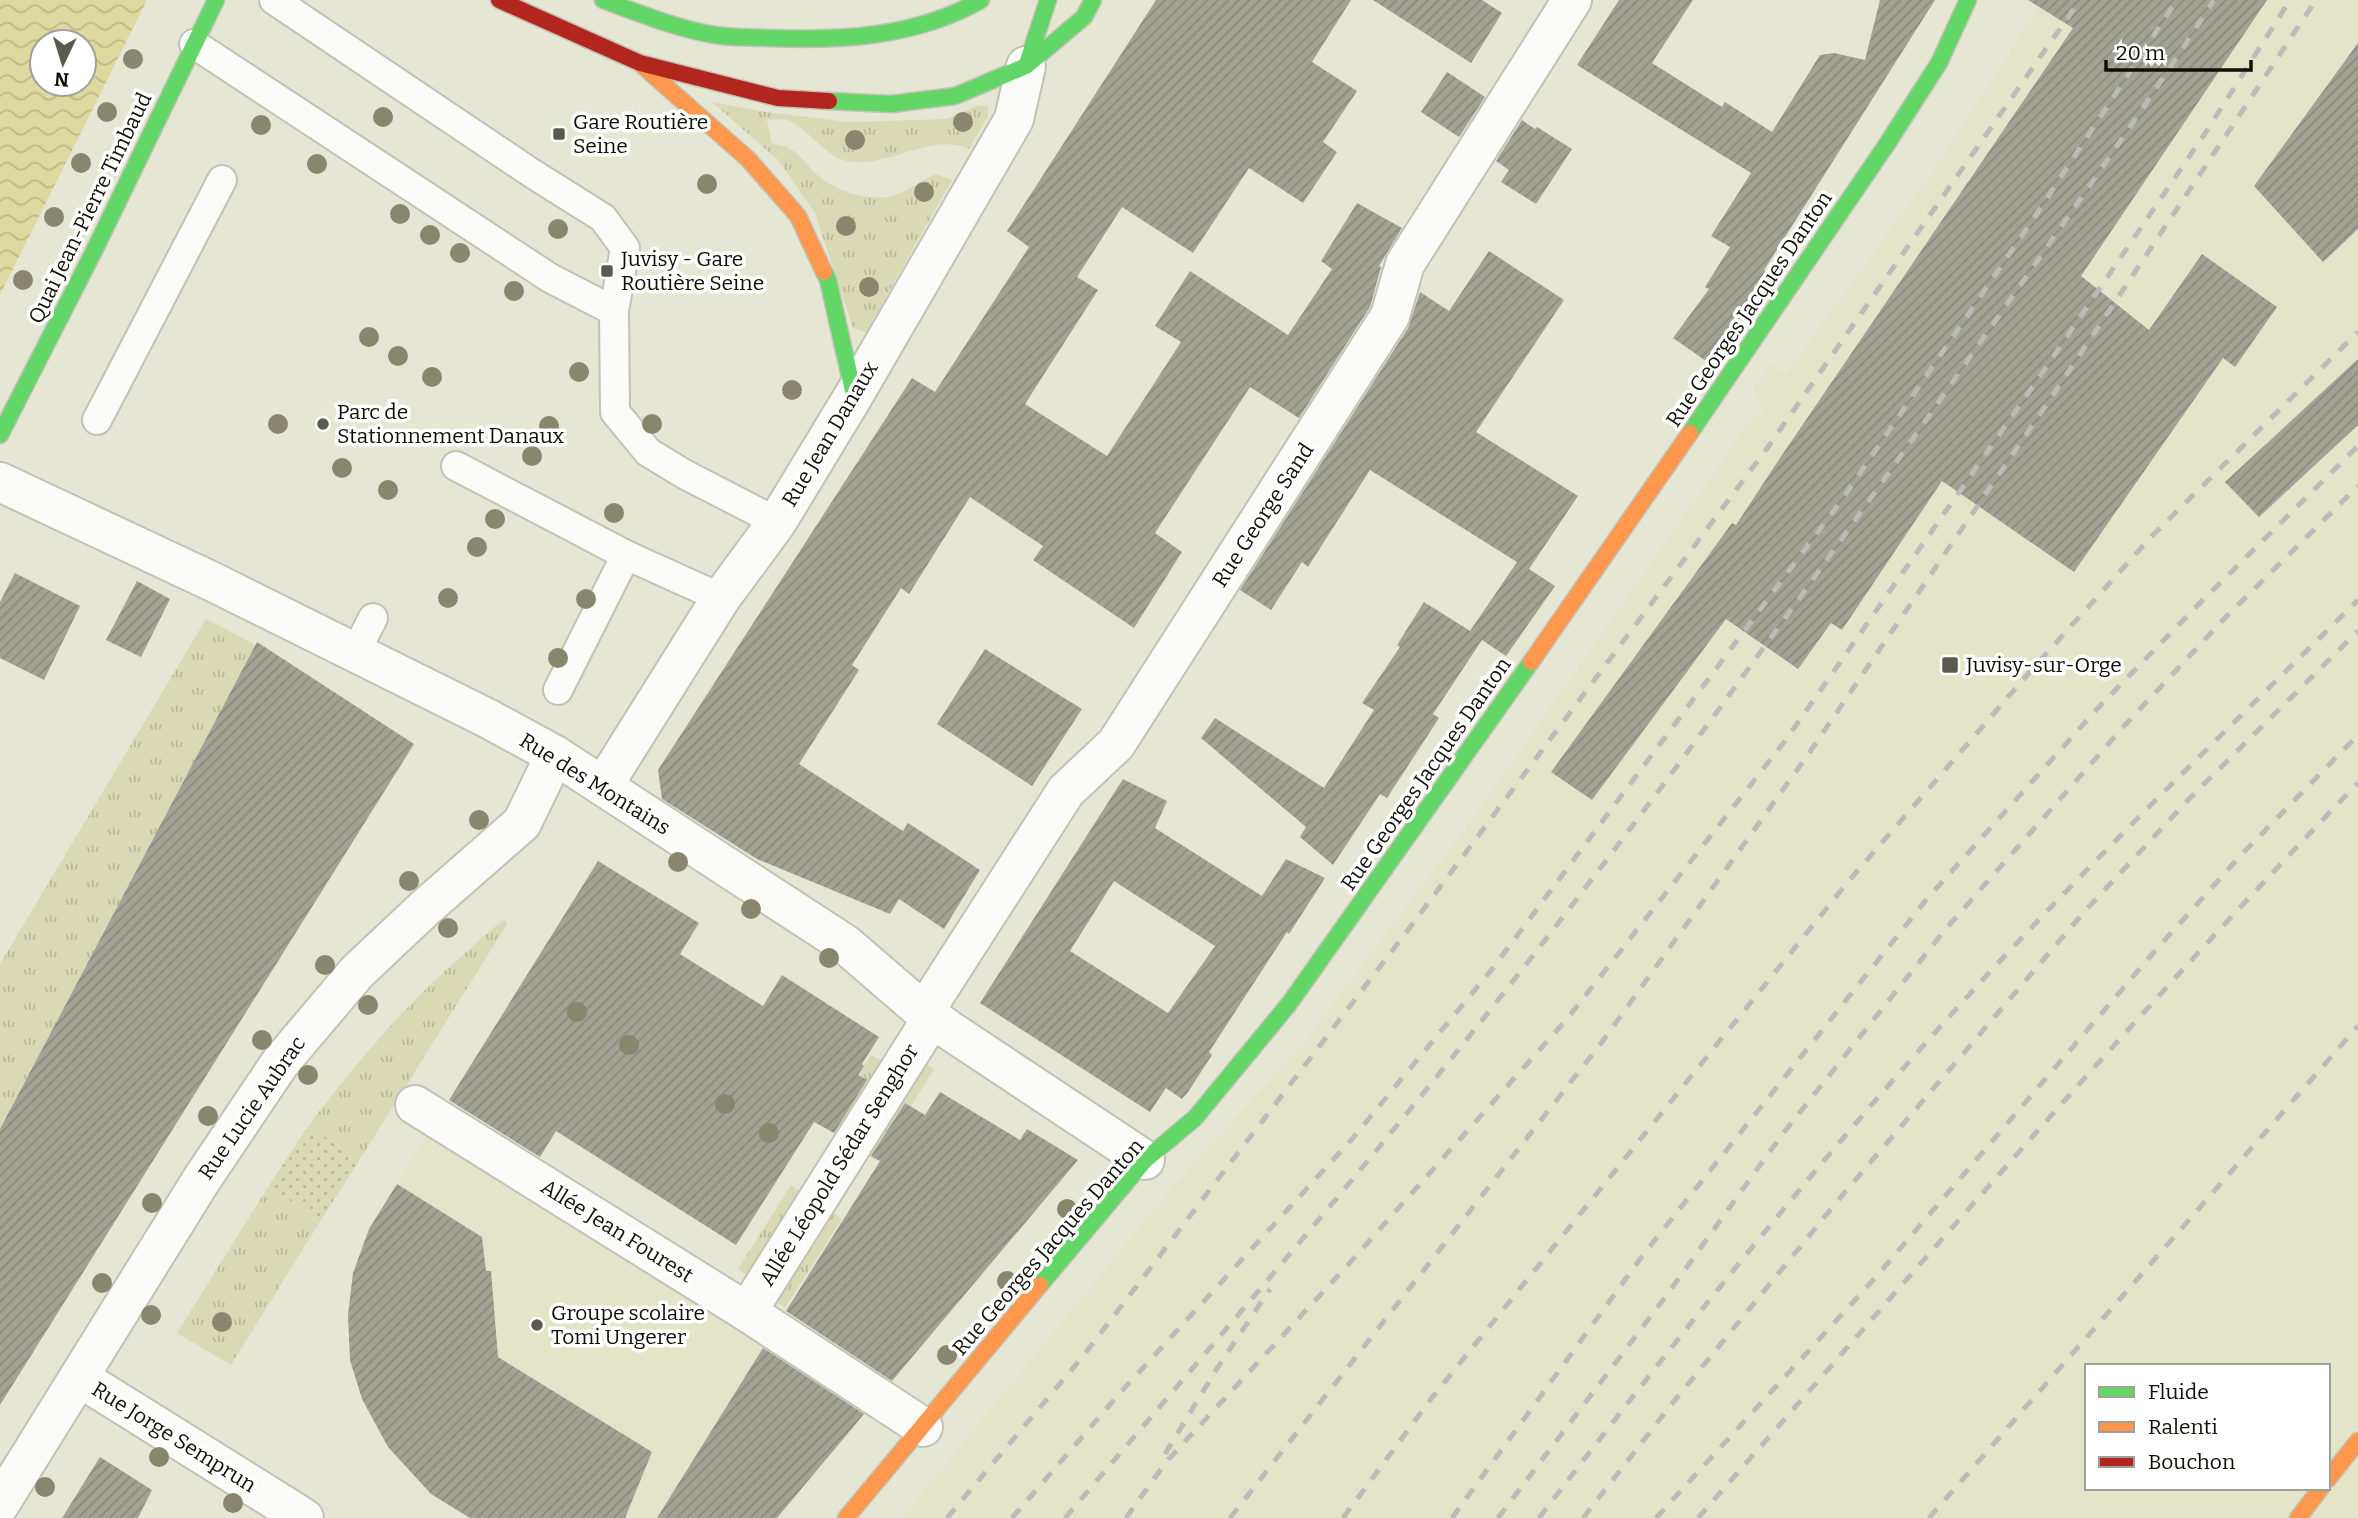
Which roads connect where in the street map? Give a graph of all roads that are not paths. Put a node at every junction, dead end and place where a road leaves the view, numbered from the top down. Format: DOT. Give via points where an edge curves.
graph roads {
  1 [pos="216,0"];
  2 [pos="274,0"];
  3 [pos="499,0"];
  4 [pos="603,0"];
  5 [pos="981,0"];
  6 [pos="1048,0"];
  7 [pos="1093,0"];
  8 [pos="1572,0"];
  9 [pos="1968,0"];
  10 [pos="194,44"];
  11 [pos="640,63"];
  12 [pos="1026,66"];
  13 [pos="222,180"];
  14 [pos="614,311"];
  15 [pos="854,395"];
  16 [pos="97,420"];
  17 [pos="0,435"];
  18 [pos="456,466"];
  19 [pos="0,482"];
  20 [pos="777,522"];
  21 [pos="626,555"];
  22 [pos="721,598"];
  23 [pos="373,618"];
  24 [pos="355,653"];
  25 [pos="558,690"];
  26 [pos="555,755"];
  27 [pos="603,786"];
  28 [pos="928,1015"];
  29 [pos="415,1105"];
  30 [pos="1145,1160"];
  31 [pos="747,1312"];
  32 [pos="80,1378"];
  33 [pos="923,1427"];
  34 [pos="2358,1441"];
  35 [pos="2330,1476"];
  36 [pos="2319,1490"];
  37 [pos="0,1504"];
  38 [pos="304,1518"];
  39 [pos="846,1518"];
  40 [pos="2298,1518"];
  1 -- 10 [label="main road, Quai Jean-Pierre Timbaud"];
  2 -- 14 [label="lane" via="603,218 625,248"];
  3 -- 11 [label="main road"];
  4 -- 5 [label="main road" via="712,35 779,39 886,33 922,25"];
  6 -- 12 [label="main road"];
  7 -- 12 [label="main road" via="1084,17"];
  8 -- 28 [label="street, Rue George Sand" via="1405,264 1390,316 1368,351 1115,744 1066,791"];
  9 -- 30 [label="main road, Rue Georges Jacques Danton" via="1939,63 1887,144 1393,859 1289,1004 1195,1118"];
  10 -- 14 [label="lane" via="550,278"];
  10 -- 17 [label="main road, Quai Jean-Pierre Timbaud"];
  11 -- 12 [label="main road" via="778,98 891,104 955,96"];
  11 -- 15 [label="main road" via="748,159 799,216 828,280"];
  12 -- 15 [label="street, Rue Jean Danaux" via="1014,119"];
  13 -- 16 [label="lane"];
  14 -- 20 [label="lane" via="615,412 648,452"];
  15 -- 20 [label="street, Rue Jean Danaux"];
  18 -- 21 [label="lane"];
  19 -- 24 [label="street, Rue des Montains"];
  20 -- 22 [label="street, Rue Jean Danaux"];
  21 -- 22 [label="lane"];
  21 -- 25 [label="lane"];
  22 -- 27 [label="street, Rue Jean Danaux"];
  23 -- 24 [label="lane"];
  24 -- 26 [label="street, Rue des Montains"];
  26 -- 27 [label="street, Rue des Montains"];
  26 -- 32 [label="street, Rue Lucie Aubrac" via="522,823 357,972 280,1063 202,1179"];
  27 -- 28 [label="street, Rue des Montains" via="845,944"];
  28 -- 30 [label="street, Rue des Montains"];
  28 -- 31 [label="street, Allée Léopold Sédar Senghor"];
  29 -- 31 [label="street, Allée Jean Fourest"];
  30 -- 33 [label="main road, Rue Georges Jacques Danton"];
  31 -- 33 [label="street, Allée Jean Fourest"];
  32 -- 37 [label="street, Rue Lucie Aubrac"];
  32 -- 38 [label="street, Rue Jorge Semprun"];
  33 -- 39 [label="main road, Rue Georges Jacques Danton"];
  34 -- 35 [label="main road"];
  36 -- 40 [label="main road"];
}
